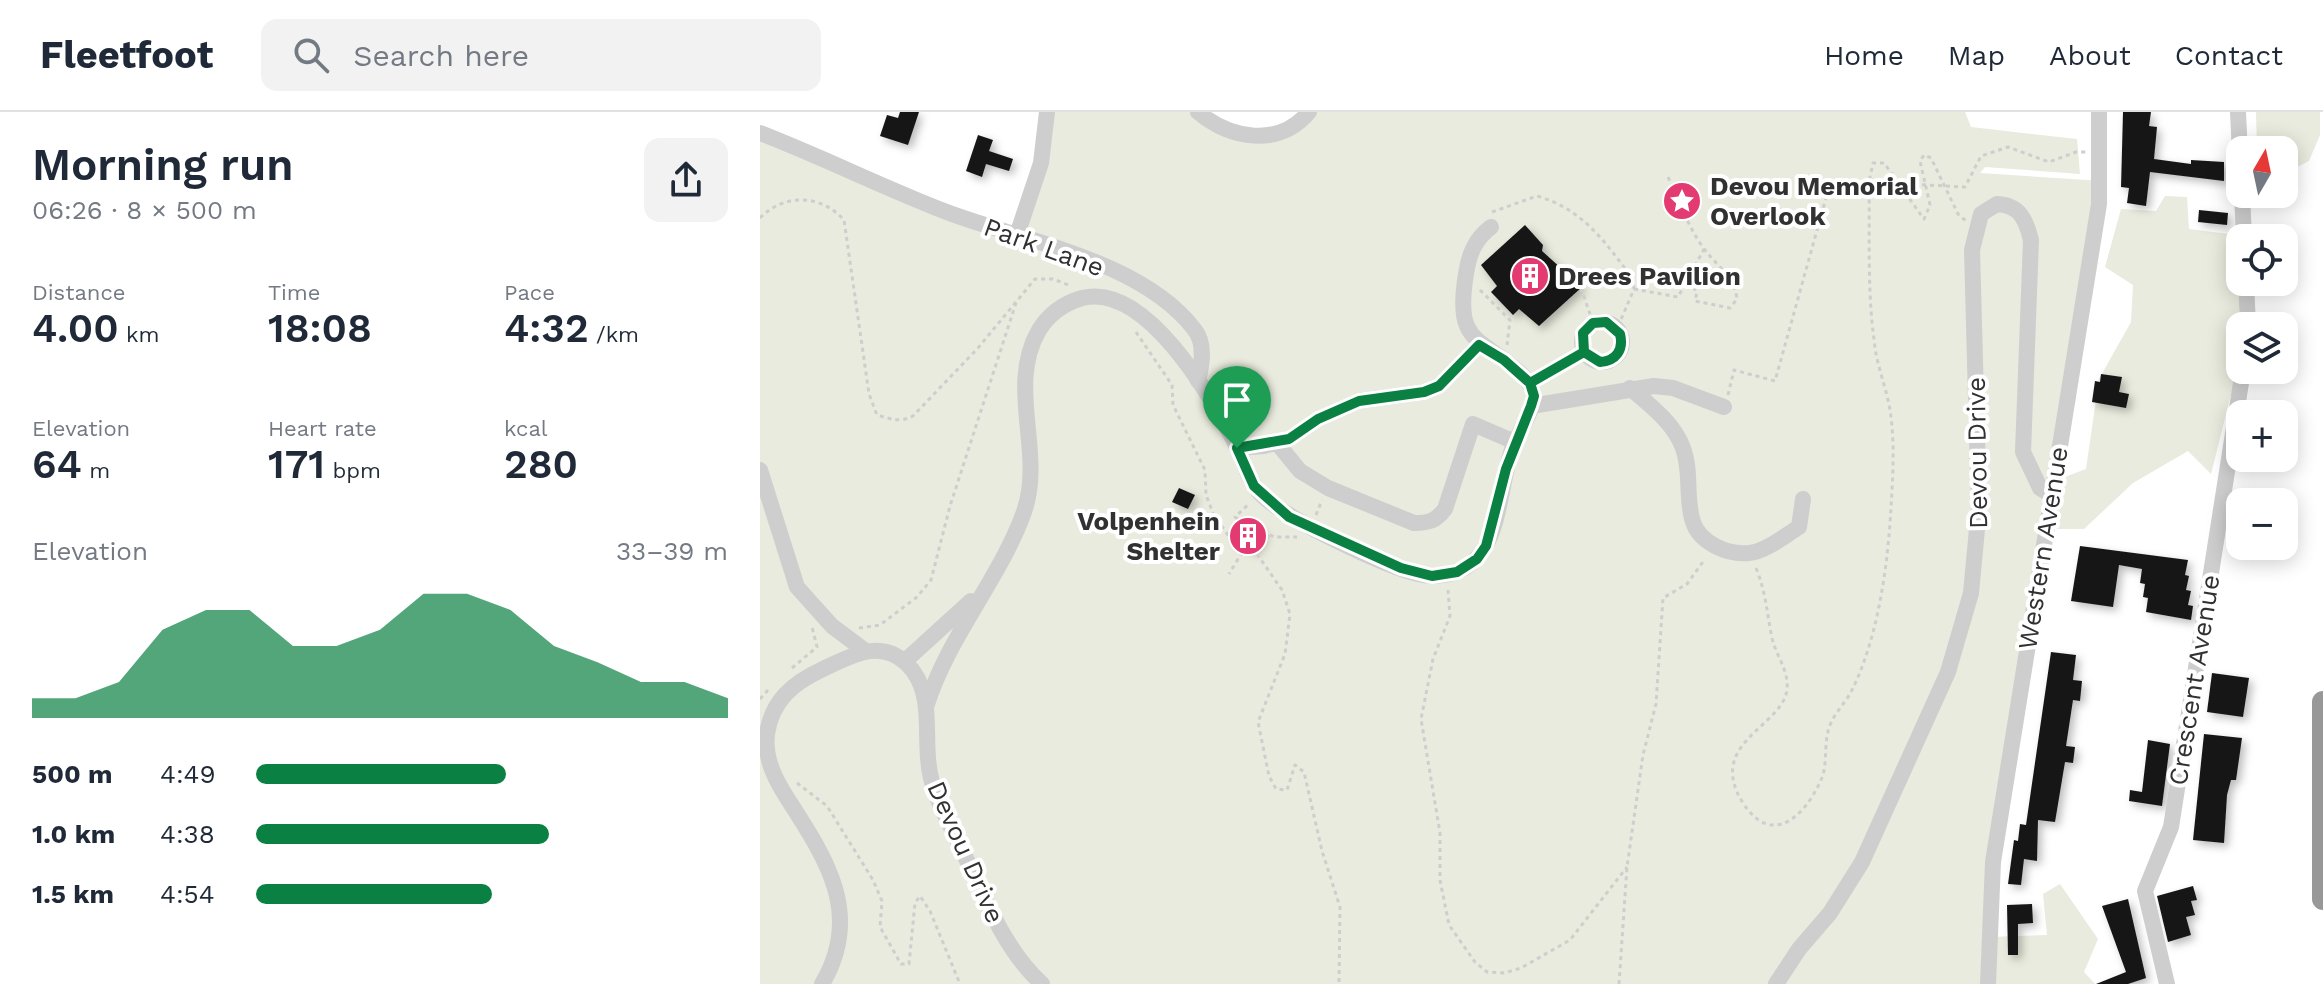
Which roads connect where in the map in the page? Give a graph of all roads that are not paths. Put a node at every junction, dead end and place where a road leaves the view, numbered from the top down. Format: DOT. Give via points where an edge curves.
graph roads {
  1 [pos="1047,112"];
  2 [pos="1198,112"];
  3 [pos="1309,112"];
  4 [pos="2099,112"];
  5 [pos="2238,112"];
  6 [pos="760,133"];
  7 [pos="2239,136"];
  8 [pos="1487,223"];
  9 [pos="1017,235"];
  10 [pos="1479,345"];
  11 [pos="1584,352"];
  12 [pos="1198,381"];
  13 [pos="1530,383"];
  14 [pos="2241,384"];
  15 [pos="1630,388"];
  16 [pos="1531,406"];
  17 [pos="1724,407"];
  18 [pos="1515,442"];
  19 [pos="1277,443"];
  20 [pos="1237,448"];
  21 [pos="760,470"];
  22 [pos="2051,495"];
  23 [pos="1803,499"];
  24 [pos="981,592"];
  25 [pos="864,650"];
  26 [pos="905,661"];
  27 [pos="2323,702"];
  28 [pos="926,707"];
  29 [pos="2322,805"];
  30 [pos="2323,899"];
  31 [pos="822,984"];
  32 [pos="1042,984"];
  33 [pos="1776,984"];
  34 [pos="1988,984"];
  35 [pos="2167,984"];
  1 -- 9 [label="street" via="1041,163"];
  2 -- 3 [label="street" via="1230,133 1257,137 1296,125"];
  4 -- 22 [label="street, Western Avenue" via="2101,194"];
  5 -- 7 [label="street"];
  6 -- 9 [label="street, Park Lane" via="945,211"];
  8 -- 10 [label="street" via="1468,258 1462,296 1468,333"];
  9 -- 12 [label="street, Park Lane" via="1144,286 1172,306 1198,334"];
  10 -- 13 [label="street"];
  10 -- 19 [label="street" via="1439,386 1359,401"];
  11 -- 11 [label="street" via="1583,333 1593,323 1606,322 1617,329 1621,348 1613,358 1600,362"];
  11 -- 13 [label="street"];
  12 -- 20 [label="street"];
  12 -- 24 [label="street, Devou Drive" via="1148,320 1123,301 1092,296 1064,305 1047,320 1030,350 1024,380 1027,501 1000,565"];
  13 -- 16 [label="street"];
  14 -- 35 [label="street, Crescent Avenue" via="2171,827 2145,891"];
  15 -- 16 [label="street"];
  15 -- 17 [label="street" via="1673,388"];
  15 -- 23 [label="street" via="1662,416 1683,445 1693,521 1714,547 1750,553 1799,527"];
  16 -- 18 [label="street"];
  18 -- 19 [label="street" via="1473,424 1445,509 1427,523 1414,523 1328,488 1300,471"];
  18 -- 20 [label="street" via="1486,546 1457,572 1432,576 1401,568 1289,517 1254,486"];
  19 -- 20 [label="street"];
  21 -- 25 [label="street" via="797,587 832,626"];
  22 -- 33 [label="street, Devou Drive" via="2040,488 2023,452 2031,240 2025,219 2013,207 1997,204 1981,214 1972,250 1979,508 1971,593 1937,698 1862,862"];
  22 -- 34 [label="street, Western Avenue" via="1993,862"];
  24 -- 26 [label="street, Devou Drive"];
  24 -- 28 [label="street, Devou Drive" via="935,677"];
  25 -- 26 [label="street" via="884,650"];
  25 -- 31 [label="street" via="791,687 776,706 766,739 775,776 824,855 835,887 841,934"];
  26 -- 28 [label="street, Devou Drive" via="922,687"];
  27 -- 29 [label="highway"];
  28 -- 32 [label="street, Devou Drive" via="927,756 936,796 1011,950"];
  29 -- 30 [label="highway"];
}
